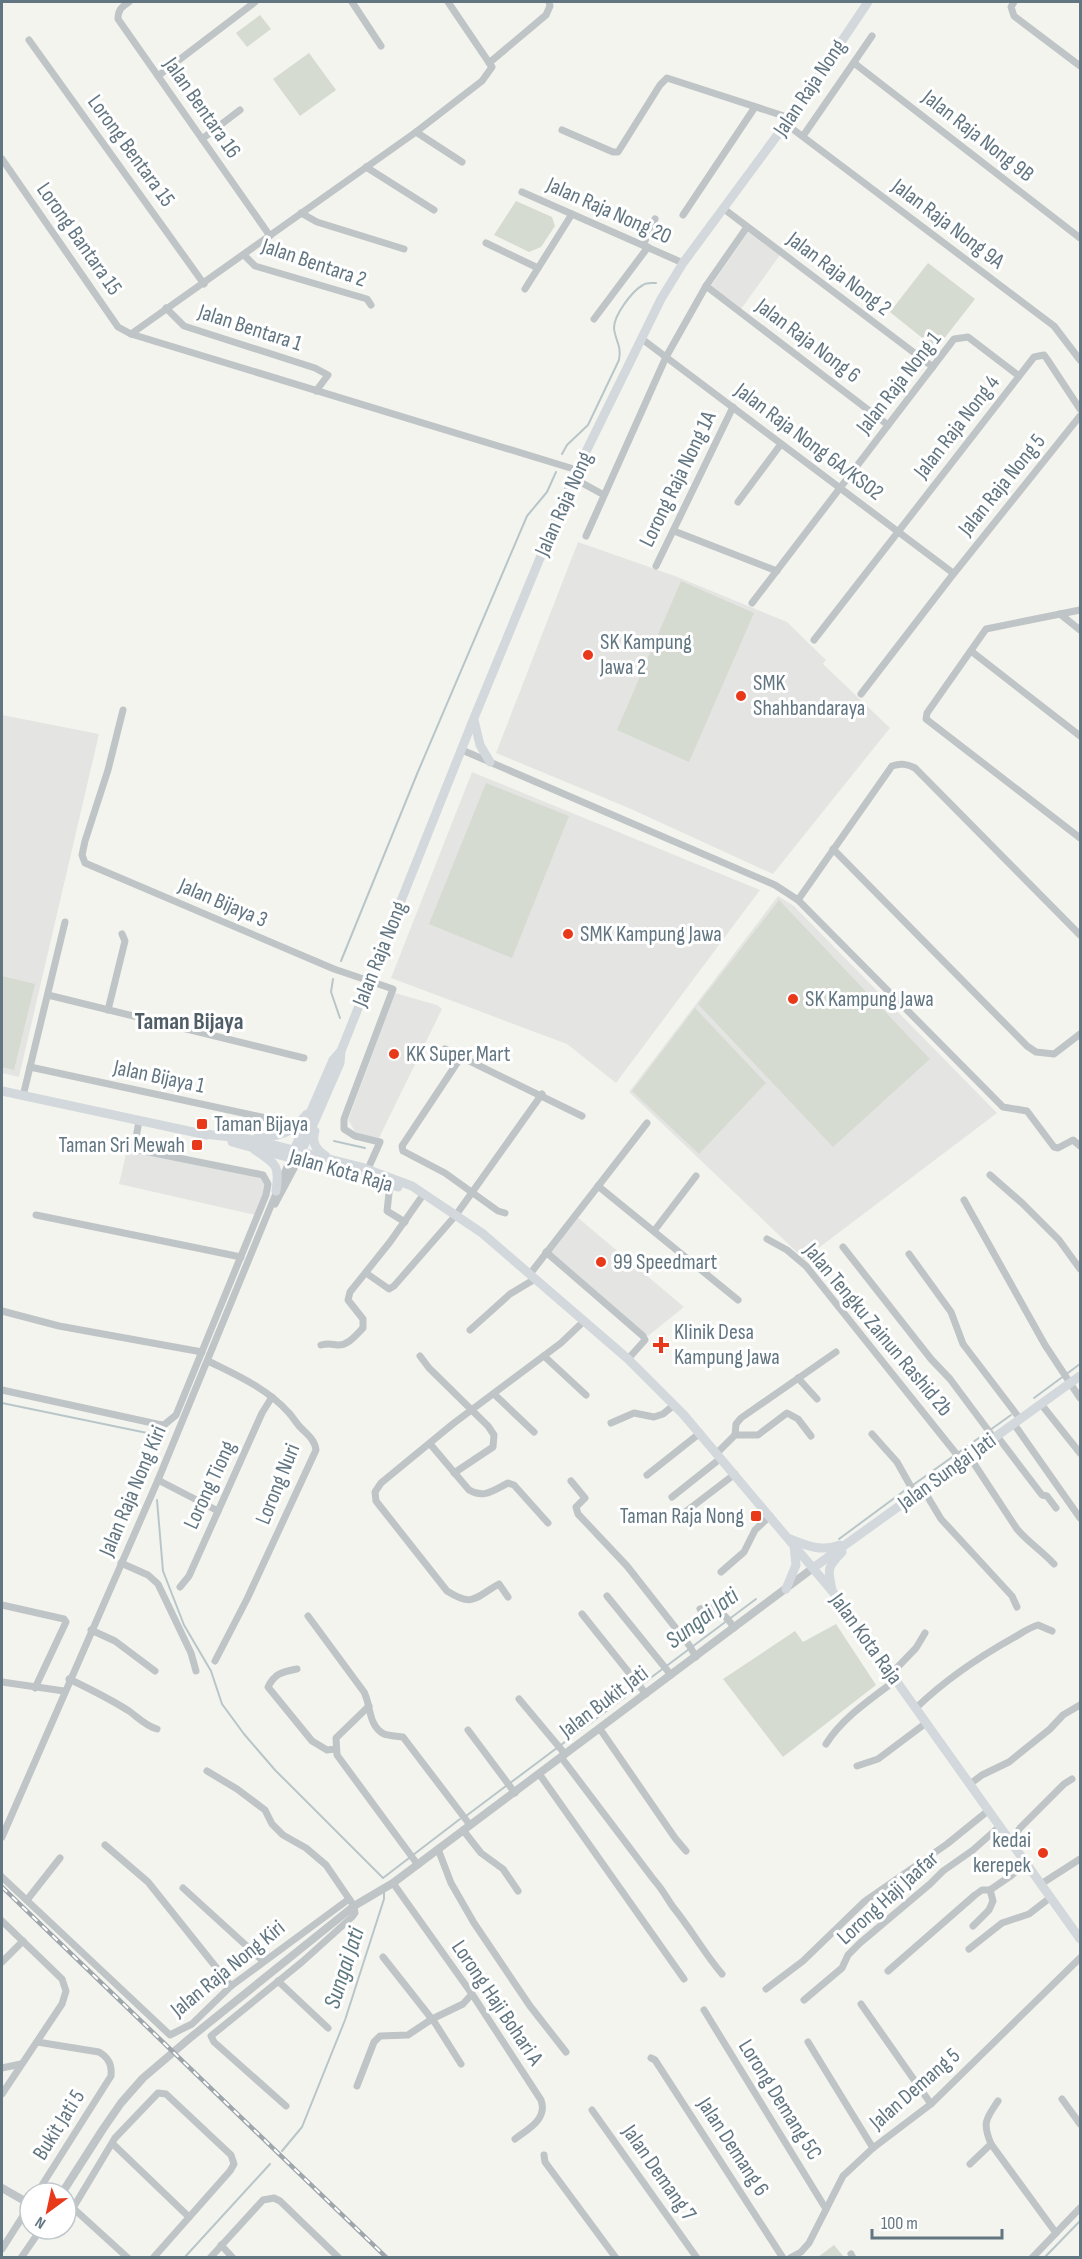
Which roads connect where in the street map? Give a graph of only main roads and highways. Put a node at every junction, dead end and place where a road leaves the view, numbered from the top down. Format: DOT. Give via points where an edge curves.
graph roads {
  1 [pos="868,2"];
  2 [pos="474,718"];
  3 [pos="490,762"];
  4 [pos="2,1091"];
  5 [pos="317,1107"];
  6 [pos="250,1143"];
  7 [pos="296,1154"];
  8 [pos="336,1160"];
  9 [pos="366,1173"];
  10 [pos="276,1191"];
  11 [pos="420,1193"];
  12 [pos="1080,1376"];
  13 [pos="791,1541"];
  14 [pos="851,1541"];
  15 [pos="813,1568"];
  16 [pos="786,1589"];
  17 [pos="833,1592"];
  18 [pos="1080,1939"];
  1 -- 2 [label="main road, Jalan Raja Nong" via="788,121 682,263 661,299 575,474"];
  2 -- 3 [label="main road" via="480,745"];
  2 -- 5 [label="main road, Jalan Raja Nong" via="341,1051 340,1063"];
  4 -- 6 [label="main road, Jalan Kota Raja"];
  5 -- 6 [label="main road" via="290,1131"];
  5 -- 7 [label="main road, Jalan Raja Nong"];
  5 -- 8 [label="main road" via="314,1143 317,1150"];
  6 -- 7 [label="main road, Jalan Kota Raja"];
  6 -- 10 [label="main road" via="275,1166 279,1175"];
  7 -- 8 [label="main road"];
  7 -- 9 [label="main road, Jalan Kota Raja"];
  8 -- 9 [label="main road"];
  9 -- 11 [label="main road, Jalan Kota Raja"];
  9 -- 11 [label="main road" via="411,1186"];
  11 -- 13 [label="main road, Jalan Kota Raja" via="482,1233 628,1359 719,1455"];
  12 -- 14 [label="main road, Jalan Sungai Jati" via="1067,1378 1041,1404 915,1489"];
  13 -- 14 [label="main road" via="830,1549"];
  13 -- 15 [label="main road, Jalan Kota Raja"];
  13 -- 16 [label="main road" via="796,1565"];
  14 -- 15 [label="main road, Jalan Sungai Jati"];
  14 -- 17 [label="main road" via="829,1569"];
  15 -- 17 [label="main road, Jalan Kota Raja"];
  17 -- 18 [label="main road, Jalan Kota Raja"];
}
